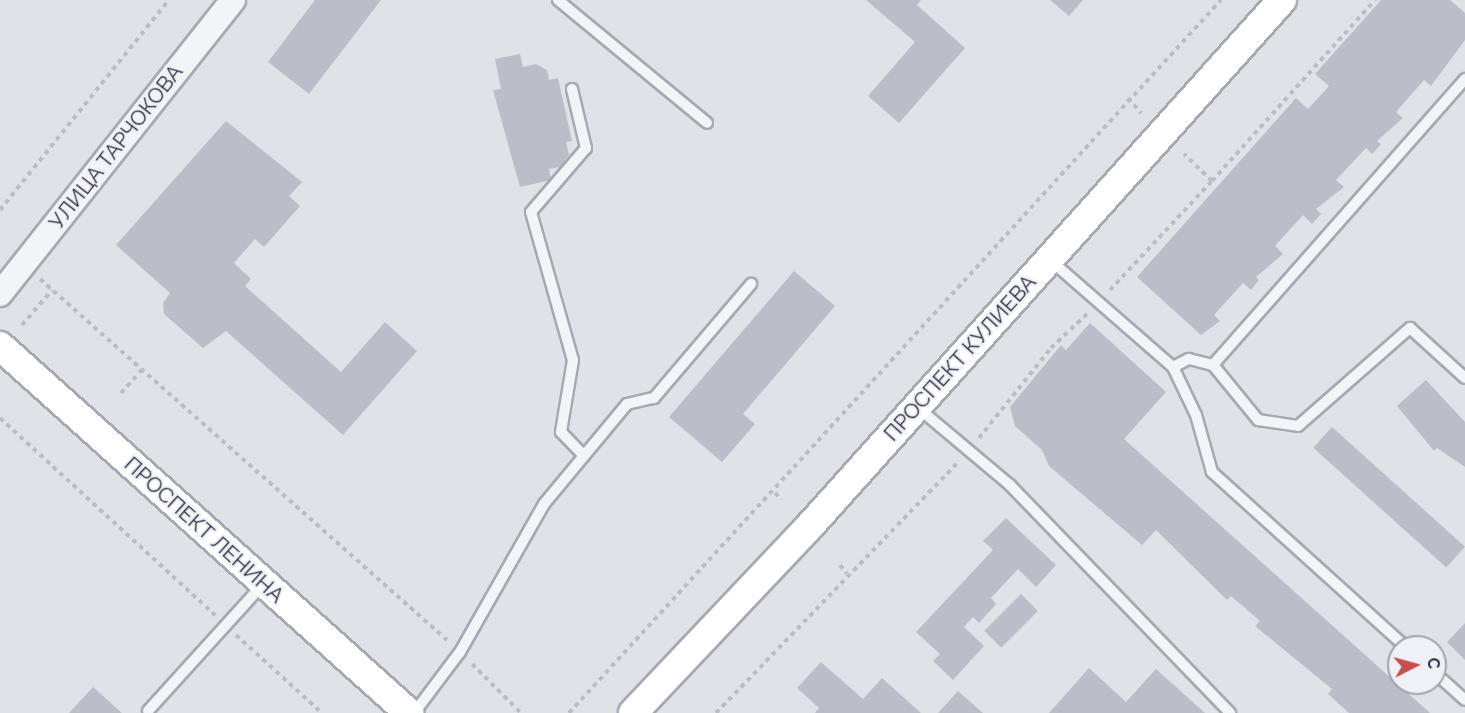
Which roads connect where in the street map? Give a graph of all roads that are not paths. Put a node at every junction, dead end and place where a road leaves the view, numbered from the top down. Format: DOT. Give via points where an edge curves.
graph roads {
  1 [pos="233,0"];
  2 [pos="558,0"];
  3 [pos="1282,0"];
  4 [pos="1465,79"];
  5 [pos="572,89"];
  6 [pos="707,123"];
  7 [pos="1049,259"];
  8 [pos="751,284"];
  9 [pos="0,294"];
  10 [pos="0,346"];
  11 [pos="1213,364"];
  12 [pos="1173,367"];
  13 [pos="1465,378"];
  14 [pos="916,406"];
  15 [pos="584,456"];
  16 [pos="264,583"];
  17 [pos="1393,635"];
  18 [pos="1447,684"];
  19 [pos="1465,700"];
  20 [pos="148,711"];
  21 [pos="409,713"];
  22 [pos="414,713"];
  23 [pos="633,713"];
  24 [pos="1230,713"];
  1 -- 9 [label="street, УЛИЦА ТАРЧОКОВА"];
  2 -- 6 [label="lane"];
  3 -- 7 [label="main road, ПРОСПЕКТ КУЛИЕВА"];
  4 -- 11 [label="lane"];
  5 -- 15 [label="lane" via="586,148 531,212 573,360 561,432"];
  7 -- 12 [label="lane"];
  7 -- 14 [label="main road, ПРОСПЕКТ КУЛИЕВА"];
  8 -- 15 [label="lane" via="654,398 627,404"];
  10 -- 16 [label="main road, ПРОСПЕКТ ЛЕНИНА"];
  11 -- 12 [label="lane" via="1190,359"];
  11 -- 13 [label="lane" via="1258,420 1298,426 1410,328"];
  12 -- 17 [label="lane" via="1196,416 1212,472"];
  14 -- 23 [label="main road, ПРОСПЕКТ КУЛИЕВА"];
  14 -- 24 [label="lane" via="1010,484"];
  15 -- 22 [label="lane" via="544,504 460,652"];
  16 -- 20 [label="lane"];
  16 -- 21 [label="main road, ПРОСПЕКТ ЛЕНИНА"];
  18 -- 19 [label="lane"];
}
